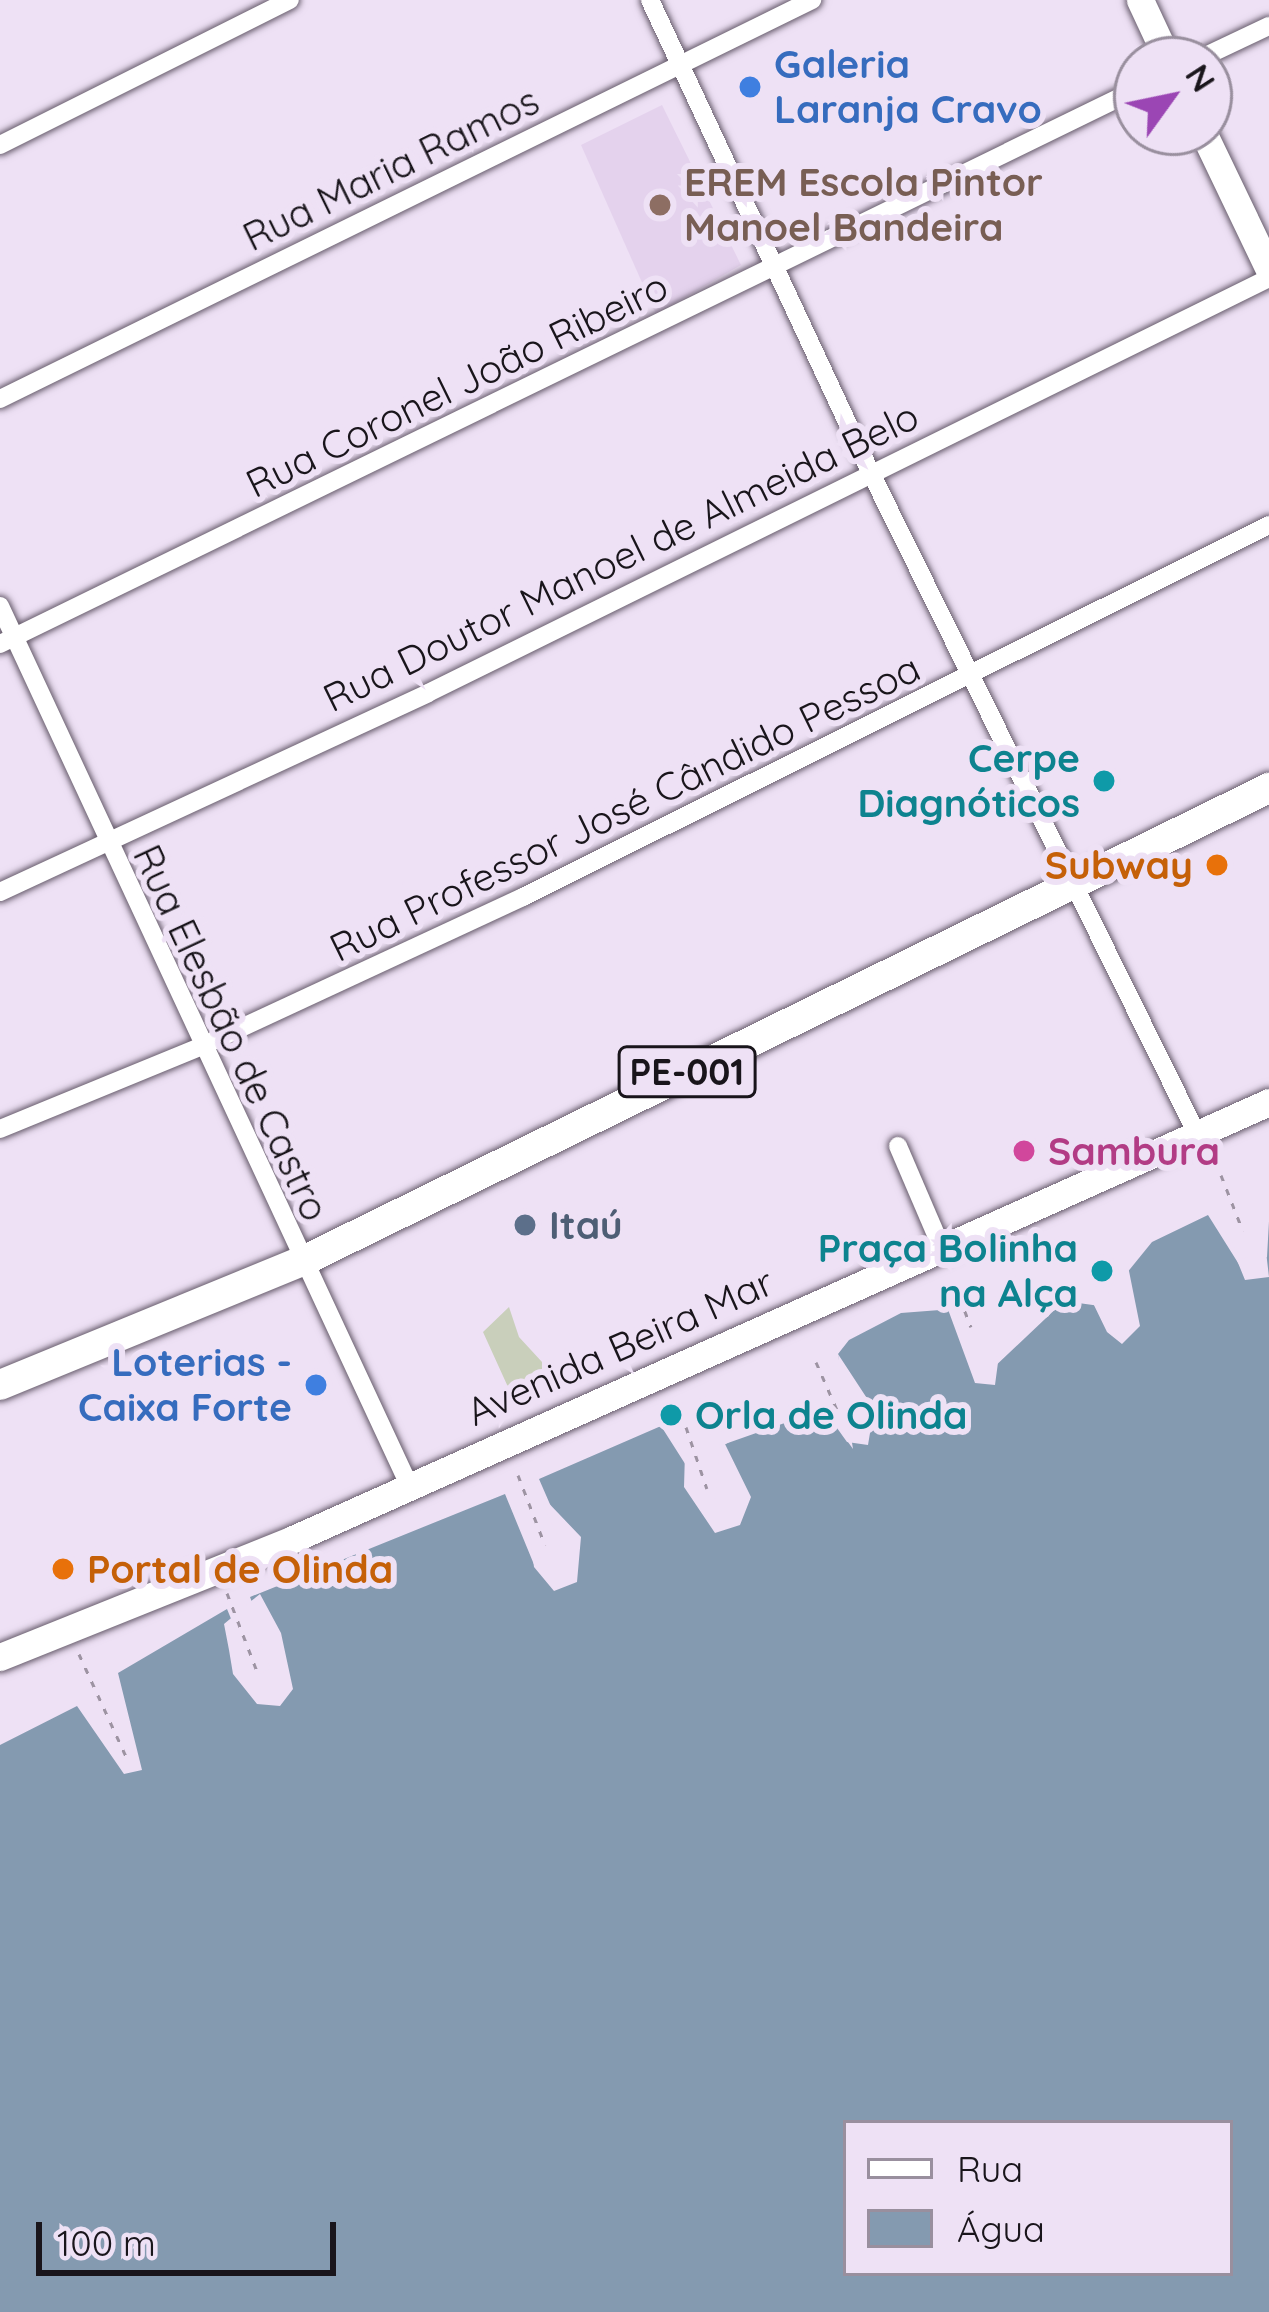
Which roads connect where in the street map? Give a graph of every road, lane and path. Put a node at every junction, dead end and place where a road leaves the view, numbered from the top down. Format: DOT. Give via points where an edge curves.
graph roads {
  1 [pos="290,0"];
  2 [pos="650,0"];
  3 [pos="812,0"];
  4 [pos="1140,0"];
  5 [pos="1269,26"];
  6 [pos="1157,36"];
  7 [pos="1233,43"];
  8 [pos="681,64"];
  9 [pos="1113,101"];
  10 [pos="0,145"];
  11 [pos="1214,156"];
  12 [pos="772,267"];
  13 [pos="1269,274"];
  14 [pos="0,399"];
  15 [pos="869,470"];
  16 [pos="1269,525"];
  17 [pos="0,606"];
  18 [pos="8,641"];
  19 [pos="973,677"];
  20 [pos="1269,788"];
  21 [pos="104,842"];
  22 [pos="1071,885"];
  23 [pos="0,892"];
  24 [pos="202,1046"];
  25 [pos="1269,1102"];
  26 [pos="0,1129"];
  27 [pos="1197,1134"];
  28 [pos="898,1146"];
  29 [pos="1221,1175"];
  30 [pos="1243,1231"];
  31 [pos="940,1244"];
  32 [pos="303,1261"];
  33 [pos="954,1283"];
  34 [pos="971,1327"];
  35 [pos="816,1362"];
  36 [pos="0,1385"];
  37 [pos="838,1412"];
  38 [pos="686,1427"];
  39 [pos="518,1475"];
  40 [pos="409,1485"];
  41 [pos="707,1489"];
  42 [pos="545,1545"];
  43 [pos="218,1569"];
  44 [pos="76,1647"];
  45 [pos="0,1657"];
  46 [pos="257,1671"];
  47 [pos="126,1756"];
  1 -- 10 [label="street"];
  2 -- 8 [label="street"];
  3 -- 8 [label="street, Rua Maria Ramos"];
  4 -- 6 [label="main road"];
  5 -- 7 [label="street"];
  8 -- 12 [label="street"];
  8 -- 14 [label="street, Rua Maria Ramos"];
  9 -- 12 [label="street, Rua Coronel João Ribeiro"];
  11 -- 13 [label="main road"];
  12 -- 15 [label="street"];
  12 -- 18 [label="street, Rua Coronel João Ribeiro"];
  13 -- 15 [label="street, Rua Doutor Manoel de Almeida Belo"];
  15 -- 19 [label="street"];
  15 -- 21 [label="street, Rua Doutor Manoel de Almeida Belo" via="428,693"];
  16 -- 19 [label="street, Rua Professor José Cândido Pessoa"];
  17 -- 18 [label="street, Rua Elesbão de Castro"];
  18 -- 21 [label="street, Rua Elesbão de Castro"];
  19 -- 22 [label="street"];
  19 -- 24 [label="street, Rua Professor José Cândido Pessoa"];
  20 -- 22 [label="main road, PE-001"];
  21 -- 23 [label="street, Rua Doutor Manoel de Almeida Belo"];
  21 -- 24 [label="street, Rua Elesbão de Castro"];
  22 -- 27 [label="street"];
  22 -- 32 [label="main road, PE-001"];
  24 -- 26 [label="street, Rua Professor José Cândido Pessoa"];
  24 -- 32 [label="street, Rua Elesbão de Castro"];
  25 -- 27 [label="main road, Avenida Beira Mar"];
  27 -- 31 [label="main road, Avenida Beira Mar"];
  28 -- 31 [label="street"];
  29 -- 30 [label="path"];
  31 -- 40 [label="main road, Avenida Beira Mar"];
  32 -- 36 [label="main road, PE-001"];
  32 -- 40 [label="street, Rua Elesbão de Castro"];
  33 -- 34 [label="path"];
  35 -- 37 [label="path"];
  38 -- 41 [label="path"];
  39 -- 42 [label="path"];
  40 -- 43 [label="main road, Avenida Beira Mar"];
  43 -- 45 [label="main road, Avenida Beira Mar"];
  43 -- 46 [label="path"];
  44 -- 47 [label="path"];
}
